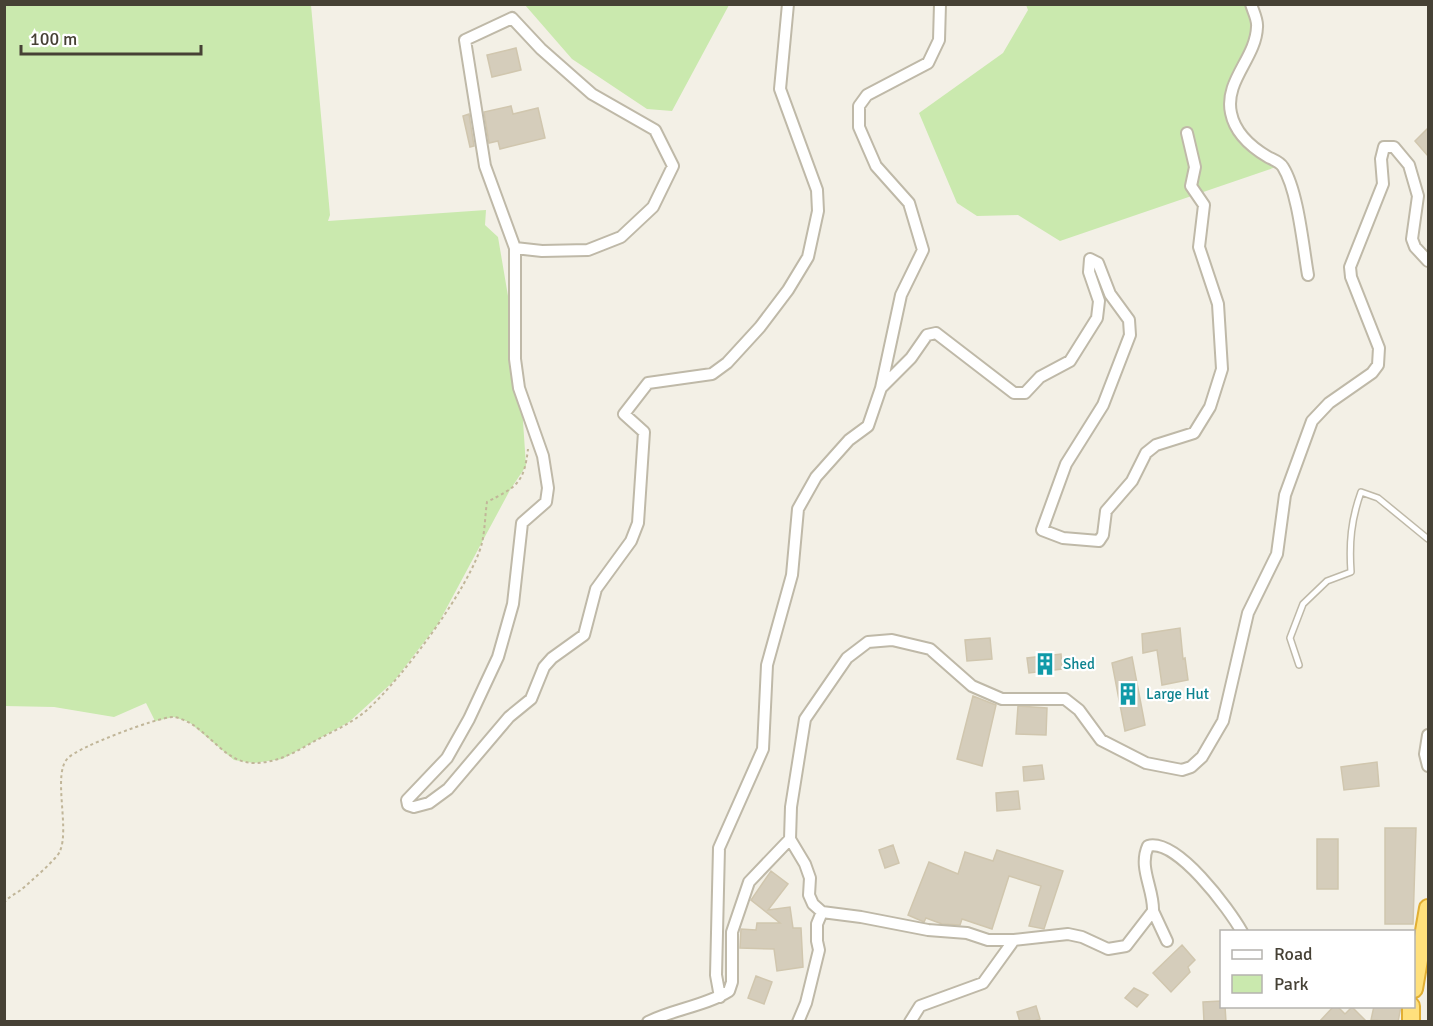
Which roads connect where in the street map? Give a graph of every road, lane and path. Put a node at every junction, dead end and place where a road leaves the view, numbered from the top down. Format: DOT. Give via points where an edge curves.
graph roads {
  1 [pos="788,4"];
  2 [pos="940,4"];
  3 [pos="1251,4"];
  4 [pos="1187,133"];
  5 [pos="515,248"];
  6 [pos="1428,261"];
  7 [pos="1308,275"];
  8 [pos="881,388"];
  9 [pos="532,425"];
  10 [pos="1428,539"];
  11 [pos="1299,665"];
  12 [pos="1428,735"];
  13 [pos="1428,766"];
  14 [pos="790,839"];
  15 [pos="4,903"];
  16 [pos="1153,911"];
  17 [pos="822,912"];
  18 [pos="1428,916"];
  19 [pos="1241,930"];
  20 [pos="1014,940"];
  21 [pos="1167,941"];
  22 [pos="1415,979"];
  23 [pos="720,997"];
  24 [pos="648,1022"];
  25 [pos="798,1022"];
  26 [pos="910,1022"];
  1 -- 9 [label="street" via="780,89 818,190 818,211 808,257 760,327 727,363 712,374 648,383 624,414 644,432 638,523 631,541 596,589 584,635 544,667 531,699 509,717 448,789 429,804 414,807 407,800 447,758 498,657 513,604 522,523 546,502 543,456"];
  2 -- 8 [label="street" via="939,40 928,63 867,95 859,106 860,127 868,150 876,166 909,203 923,250 901,295"];
  3 -- 7 [label="street" via="1258,24 1255,41 1229,99 1230,111 1234,127 1254,149 1282,165 1292,185"];
  4 -- 8 [label="street" via="1195,167 1191,186 1204,205 1199,247 1218,304 1222,369 1210,407 1194,433 1156,445 1146,453 1132,481 1106,511 1099,541 1063,538 1042,530 1066,464 1103,405 1130,335 1129,320 1110,294 1098,263 1090,259 1089,272 1099,301 1097,318 1088,334 1070,361 1040,377 1024,393 1014,393 936,333 927,335"];
  5 -- 5 [label="street" via="485,166 465,40 512,18 592,94 655,130 673,166 653,207 621,237 588,250"];
  5 -- 9 [label="street" via="515,358 519,388"];
  6 -- 14 [label="street" via="1412,239 1418,196 1409,165 1394,147 1384,147 1383,184 1350,267 1379,348 1378,365 1312,421 1286,495 1277,554 1248,612 1223,721 1202,757 1191,767 1182,770 1146,763 1101,740 1079,710 1065,699 1002,699 972,686 930,649 892,640 868,642 847,658 805,720 790,807"];
  8 -- 23 [label="street" via="868,426 849,440 816,477 798,509 792,575 767,665 763,749 718,848 716,975"];
  9 -- 15 [label="path" via="522,478 510,490 487,502 482,544 466,578 432,632 367,710 282,759 254,763 234,760 189,722 174,717 89,746 68,758 61,770 60,853"];
  10 -- 11 [label="lane" via="1378,498 1361,492 1349,544 1351,572 1327,581 1303,604 1290,638"];
  12 -- 13 [label="street"];
  14 -- 17 [label="street" via="810,878 809,895"];
  14 -- 23 [label="street" via="749,882 732,932 732,982 729,991"];
  16 -- 19 [label="street" via="1144,866 1148,846 1154,844 1179,858 1208,884"];
  16 -- 20 [label="street" via="1126,946 1108,949 1068,934"];
  16 -- 21 [label="street"];
  17 -- 20 [label="street" via="967,933 988,940"];
  17 -- 25 [label="street" via="817,924 819,950"];
  18 -- 22 [label="highway"];
  20 -- 26 [label="street" via="983,983 920,1006"];
  23 -- 24 [label="street"];
}
